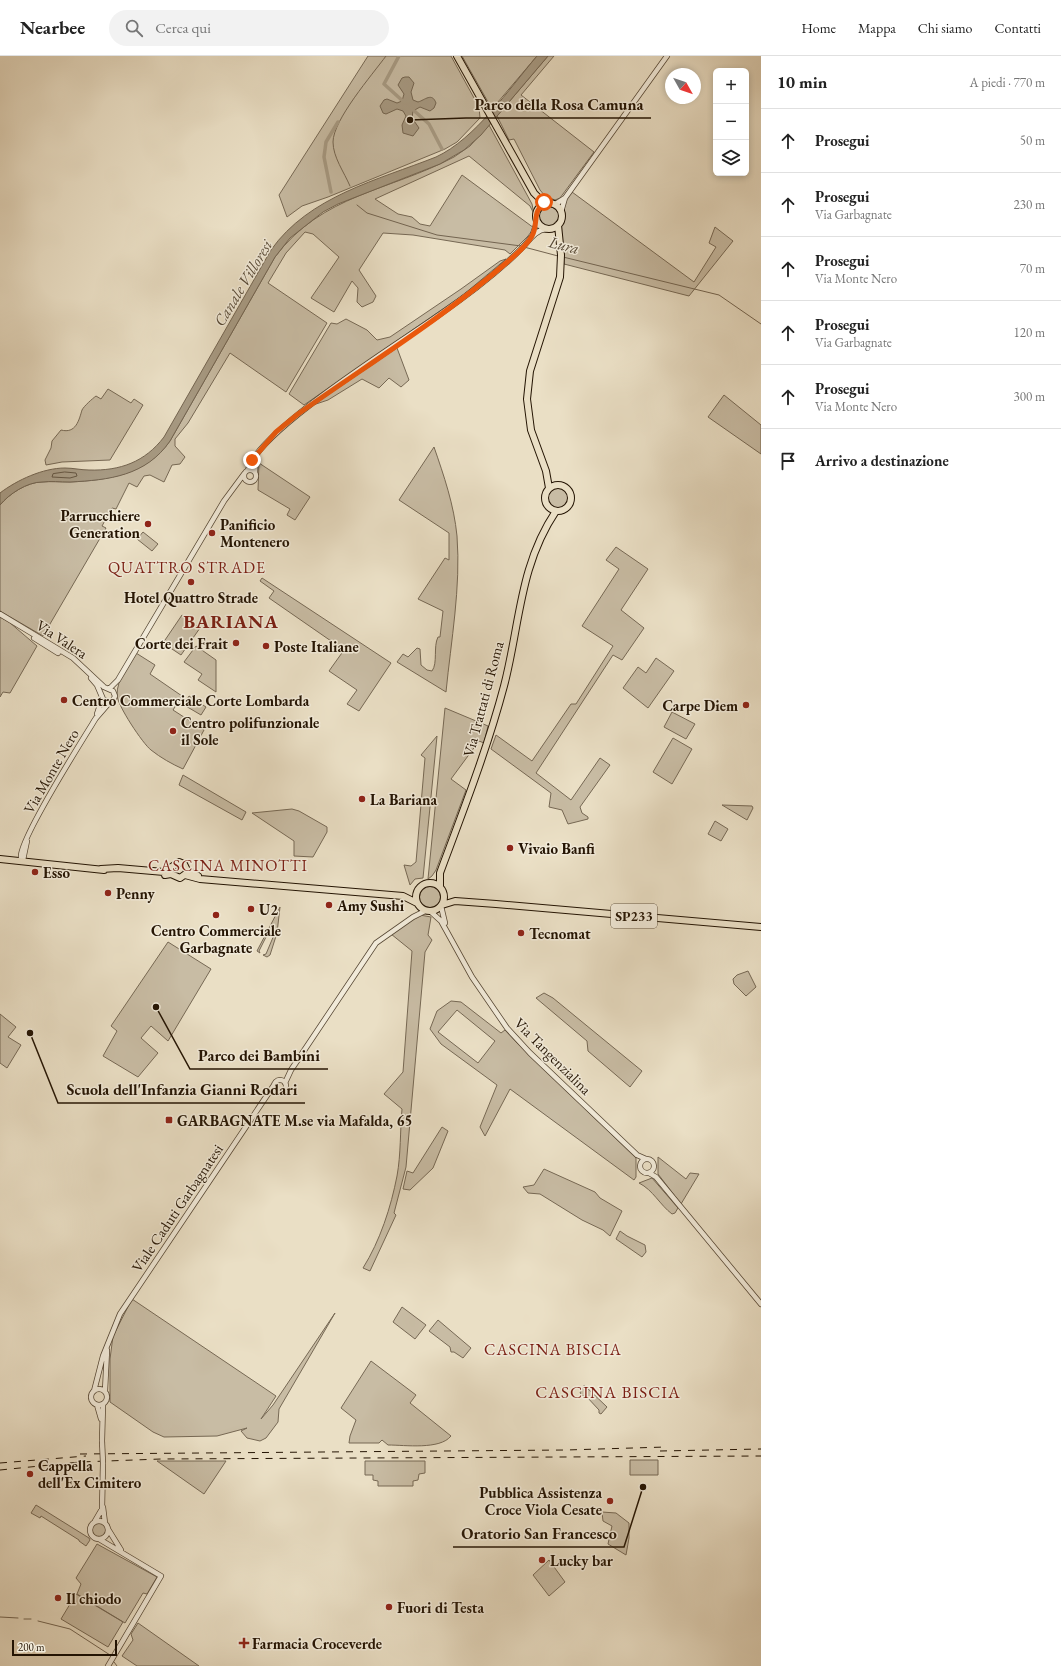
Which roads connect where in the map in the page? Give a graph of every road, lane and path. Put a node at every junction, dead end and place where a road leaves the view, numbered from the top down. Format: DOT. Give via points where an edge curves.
graph roads {
  1 [pos="457,56"];
  2 [pos="667,56"];
  3 [pos="534,193"];
  4 [pos="565,198"];
  5 [pos="551,204"];
  6 [pos="538,210"];
  7 [pos="561,212"];
  8 [pos="537,222"];
  9 [pos="558,225"];
  10 [pos="546,229"];
  11 [pos="532,237"];
  12 [pos="560,246"];
  13 [pos="257,454"];
  14 [pos="248,470"];
  15 [pos="546,471"];
  16 [pos="255,472"];
  17 [pos="244,474"];
  18 [pos="247,481"];
  19 [pos="559,485"];
  20 [pos="233,488"];
  21 [pos="549,488"];
  22 [pos="549,507"];
  23 [pos="556,511"];
  24 [pos="544,530"];
  25 [pos="0,616"];
  26 [pos="118,680"];
  27 [pos="108,689"];
  28 [pos="115,694"];
  29 [pos="102,697"];
  30 [pos="109,703"];
  31 [pos="96,718"];
  32 [pos="0,859"];
  33 [pos="23,860"];
  34 [pos="173,871"];
  35 [pos="440,872"];
  36 [pos="186,873"];
  37 [pos="431,883"];
  38 [pos="419,889"];
  39 [pos="442,890"];
  40 [pos="403,896"];
  41 [pos="417,903"];
  42 [pos="496,904"];
  43 [pos="442,906"];
  44 [pos="427,911"];
  45 [pos="413,917"];
  46 [pos="761,927"];
  47 [pos="453,941"];
  48 [pos="291,1070"];
  49 [pos="279,1080"];
  50 [pos="285,1083"];
  51 [pos="274,1085"];
  52 [pos="279,1092"];
  53 [pos="266,1099"];
  54 [pos="637,1155"];
  55 [pos="646,1159"];
  56 [pos="640,1164"];
  57 [pos="654,1169"];
  58 [pos="649,1173"];
  59 [pos="656,1177"];
  60 [pos="761,1304"];
  61 [pos="112,1333"];
  62 [pos="94,1391"];
  63 [pos="105,1391"];
  64 [pos="103,1405"];
  65 [pos="97,1406"];
  66 [pos="102,1425"];
  67 [pos="102,1499"];
  68 [pos="95,1521"];
  69 [pos="105,1523"];
  70 [pos="108,1529"];
  71 [pos="99,1539"];
  72 [pos="123,1552"];
  73 [pos="108,1666"];
  1 -- 3 [label="main road"];
  2 -- 4 [label="street"];
  3 -- 5 [label="main road" via="541,200"];
  3 -- 6 [label="main road"];
  4 -- 5 [label="street"];
  4 -- 7 [label="street"];
  5 -- 6 [label="main road"];
  5 -- 7 [label="main road"];
  6 -- 8 [label="main road"];
  7 -- 9 [label="main road"];
  8 -- 10 [label="main road"];
  8 -- 11 [label="street"];
  9 -- 10 [label="main road" via="553,229"];
  9 -- 12 [label="main road"];
  10 -- 11 [label="street" via="539,230"];
  10 -- 12 [label="main road" via="555,235"];
  11 -- 13 [label="street" via="453,306 298,414 276,432"];
  12 -- 15 [label="main road" via="558,283 529,376 527,399 531,430"];
  13 -- 14 [label="street"];
  13 -- 16 [label="street"];
  14 -- 16 [label="street"];
  14 -- 17 [label="street"];
  15 -- 19 [label="main road" via="554,483"];
  15 -- 21 [label="main road"];
  16 -- 18 [label="street" via="255,479"];
  17 -- 18 [label="street"];
  17 -- 20 [label="street"];
  18 -- 20 [label="street"];
  19 -- 21 [label="main road"];
  19 -- 23 [label="main road" via="568,491 570,501 564,509"];
  20 -- 26 [label="street"];
  21 -- 22 [label="main road" via="545,497"];
  22 -- 23 [label="main road"];
  22 -- 24 [label="main road, Via Trattati di Roma"];
  23 -- 24 [label="main road, Via Trattati di Roma"];
  24 -- 35 [label="main road, Via Trattati di Roma" via="527,571 504,685 491,732"];
  25 -- 27 [label="street, Via Valera" via="73,658"];
  25 -- 29 [label="street, Via Valera" via="72,661 93,680"];
  26 -- 27 [label="street"];
  26 -- 28 [label="street"];
  27 -- 28 [label="street"];
  27 -- 29 [label="street"];
  28 -- 30 [label="street" via="114,700"];
  29 -- 30 [label="street"];
  29 -- 31 [label="street, Via Monte Nero"];
  30 -- 31 [label="street, Via Monte Nero"];
  31 -- 33 [label="street, Via Monte Nero" via="27,837 21,852"];
  32 -- 33 [label="main road"];
  33 -- 34 [label="main road" via="101,869"];
  34 -- 36 [label="main road" via="180,878"];
  34 -- 36 [label="main road" via="175,864 179,862 184,864"];
  35 -- 37 [label="main road, Via Trattati di Roma"];
  35 -- 39 [label="main road, Via Trattati di Roma"];
  36 -- 40 [label="main road" via="197,878"];
  37 -- 38 [label="main road"];
  37 -- 39 [label="main road"];
  38 -- 40 [label="main road"];
  38 -- 41 [label="main road" via="416,895"];
  39 -- 42 [label="main road" via="452,897"];
  39 -- 43 [label="main road"];
  40 -- 41 [label="main road"];
  41 -- 44 [label="main road"];
  41 -- 45 [label="street"];
  42 -- 43 [label="main road" via="455,901"];
  42 -- 46 [label="main road, SP233"];
  43 -- 44 [label="main road"];
  43 -- 47 [label="street, Via Tangenzialina" via="444,921"];
  44 -- 45 [label="street"];
  44 -- 47 [label="street, Via Tangenzialina" via="441,921"];
  45 -- 48 [label="street" via="375,944"];
  47 -- 54 [label="street, Via Tangenzialina" via="472,977 507,1028"];
  48 -- 49 [label="street"];
  48 -- 50 [label="street"];
  49 -- 50 [label="street"];
  49 -- 51 [label="street"];
  50 -- 52 [label="street" via="284,1090"];
  51 -- 52 [label="street"];
  51 -- 53 [label="street, Viale Caduti Garbagnatesi"];
  52 -- 53 [label="street, Viale Caduti Garbagnatesi"];
  53 -- 61 [label="street, Viale Caduti Garbagnatesi" via="124,1308"];
  54 -- 55 [label="street, Via Tangenzialina"];
  54 -- 56 [label="street, Via Tangenzialina"];
  55 -- 56 [label="street"];
  55 -- 57 [label="street, Via Tangenzialina" via="652,1161"];
  56 -- 58 [label="street, Via Tangenzialina" via="642,1171"];
  57 -- 58 [label="street"];
  57 -- 59 [label="street, Via Tangenzialina"];
  58 -- 59 [label="street, Via Tangenzialina"];
  59 -- 60 [label="street, Via Tangenzialina"];
  61 -- 62 [label="street, Viale Caduti Garbagnatesi"];
  61 -- 63 [label="street, Viale Caduti Garbagnatesi" via="106,1355"];
  62 -- 63 [label="street"];
  62 -- 65 [label="street" via="91,1399"];
  63 -- 64 [label="street" via="108,1398"];
  64 -- 65 [label="street"];
  64 -- 66 [label="street"];
  65 -- 66 [label="street"];
  66 -- 67 [label="street, bridge"];
  67 -- 68 [label="street" via="101,1513"];
  67 -- 69 [label="street"];
  68 -- 69 [label="street"];
  68 -- 71 [label="street" via="90,1526 90,1532"];
  69 -- 70 [label="street"];
  70 -- 71 [label="street" via="106,1535"];
  70 -- 72 [label="street"];
  71 -- 72 [label="street"];
  72 -- 73 [label="street" via="161,1576"];
}
